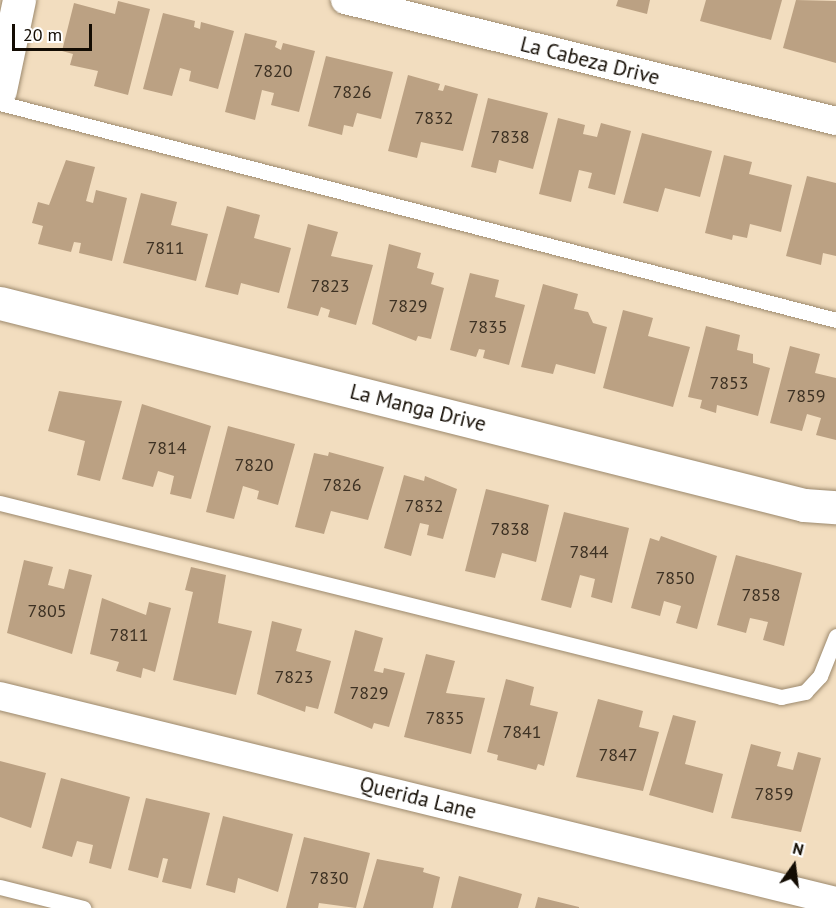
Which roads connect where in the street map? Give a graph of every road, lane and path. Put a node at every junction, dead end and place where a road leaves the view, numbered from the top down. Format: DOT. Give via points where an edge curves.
graph roads {
  1 [pos="19,0"];
  2 [pos="345,0"];
  3 [pos="0,90"];
  4 [pos="0,103"];
  5 [pos="836,121"];
  6 [pos="0,303"];
  7 [pos="836,320"];
  8 [pos="0,503"];
  9 [pos="836,507"];
  10 [pos="836,636"];
  11 [pos="0,696"];
  12 [pos="0,887"];
  13 [pos="836,901"];
  14 [pos="83,908"];
  1 -- 3 [label="street"];
  2 -- 5 [label="street, La Cabeza Drive"];
  4 -- 7 [label="lane"];
  6 -- 9 [label="street, La Manga Drive" via="804,505"];
  8 -- 10 [label="lane" via="781,697 805,692 820,676"];
  11 -- 13 [label="street, Querida Lane"];
  12 -- 14 [label="lane"];
}
